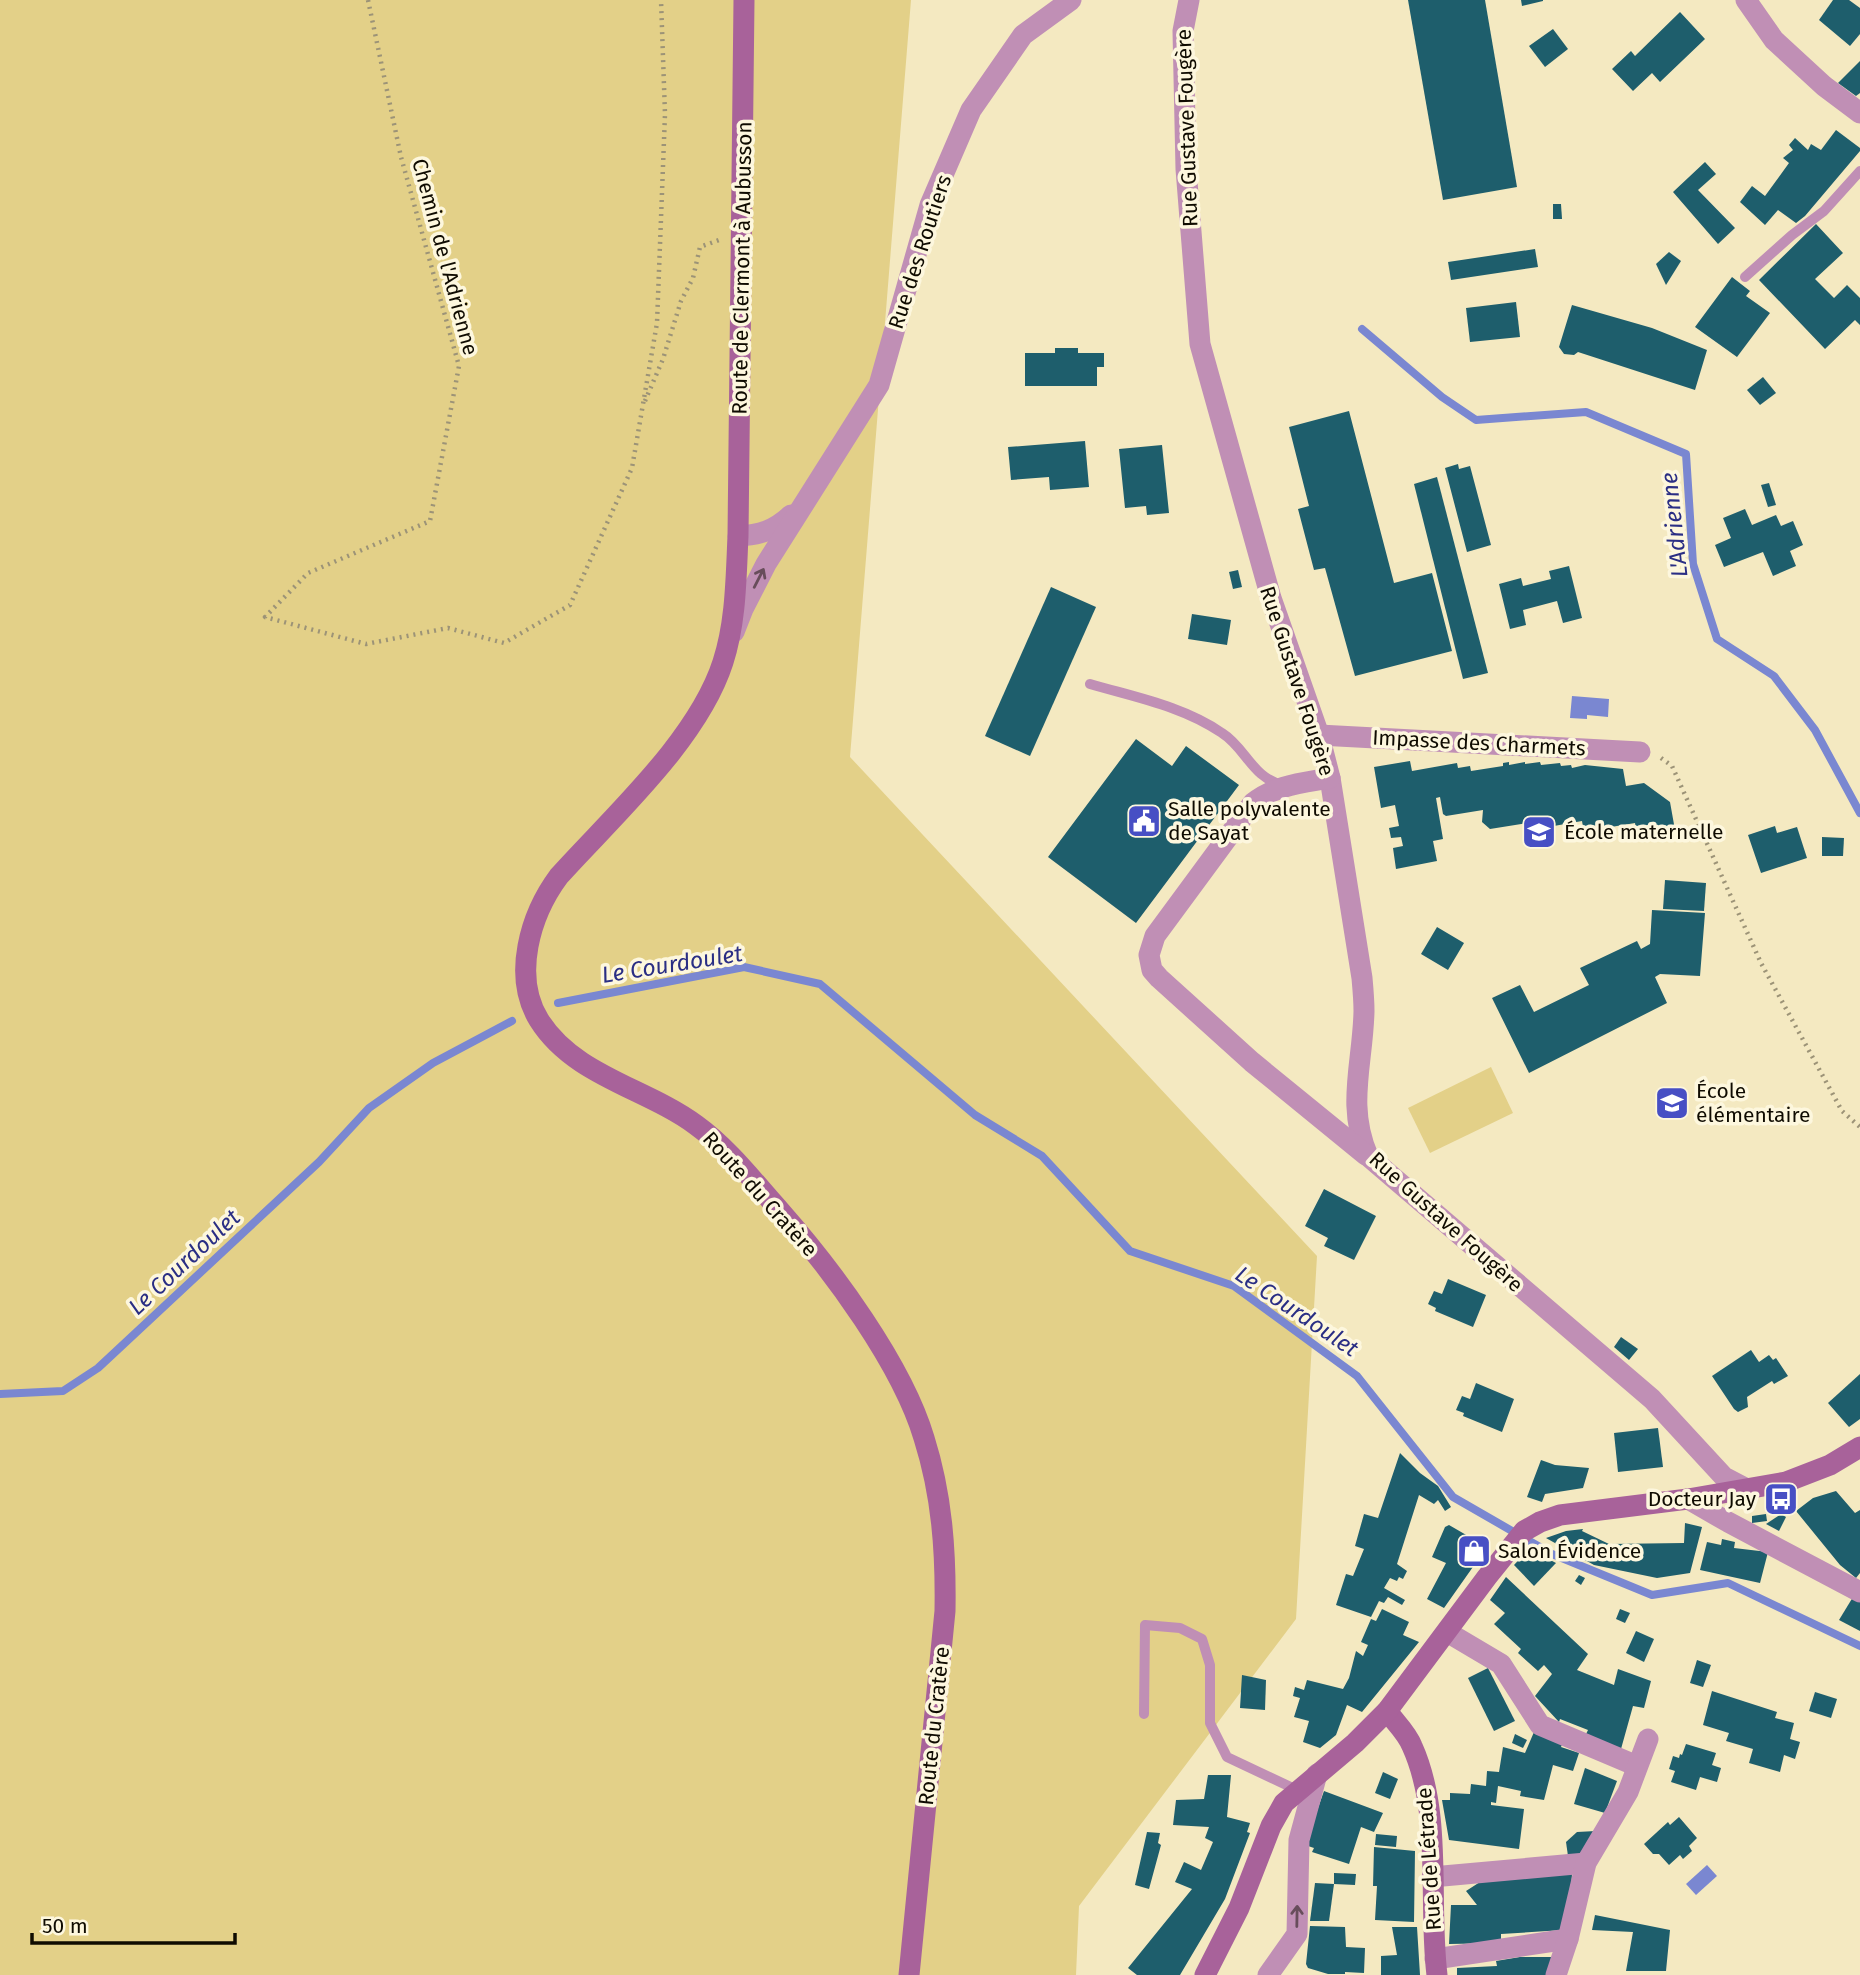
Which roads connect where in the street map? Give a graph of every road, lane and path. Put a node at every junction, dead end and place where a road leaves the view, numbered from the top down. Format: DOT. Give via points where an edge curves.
graph roads {
  1 [pos="368,0"];
  2 [pos="661,0"];
  3 [pos="744,0"];
  4 [pos="1071,0"];
  5 [pos="1189,0"];
  6 [pos="1746,0"];
  7 [pos="1860,113"];
  8 [pos="1860,171"];
  9 [pos="730,246"];
  10 [pos="1745,277"];
  11 [pos="642,408"];
  12 [pos="816,487"];
  13 [pos="738,536"];
  14 [pos="723,664"];
  15 [pos="1090,684"];
  16 [pos="1319,734"];
  17 [pos="1640,752"];
  18 [pos="1330,778"];
  19 [pos="1292,786"];
  20 [pos="1860,1127"];
  21 [pos="1368,1156"];
  22 [pos="1860,1447"];
  23 [pos="1745,1488"];
  24 [pos="1688,1499"];
  25 [pos="1860,1592"];
  26 [pos="1447,1632"];
  27 [pos="1387,1711"];
  28 [pos="1144,1714"];
  29 [pos="1647,1739"];
  30 [pos="1637,1766"];
  31 [pos="1317,1774"];
  32 [pos="1297,1790"];
  33 [pos="1586,1863"];
  34 [pos="1432,1877"];
  35 [pos="1568,1939"];
  36 [pos="1436,1967"];
  37 [pos="909,1975"];
  38 [pos="1205,1975"];
  39 [pos="1268,1975"];
  40 [pos="1556,1975"];
  1 -- 11 [label="path, Chemin de l'Adrienne" via="401,157 458,366 430,521 308,573 265,617 366,644 448,628 504,643 570,605 632,468"];
  2 -- 11 [label="path, Chemin de l'Adrienne" via="665,114 657,323"];
  3 -- 13 [label="main road, Route de Clermont à Aubusson"];
  4 -- 12 [label="street, Rue des Routiers" via="1023,35 971,110 930,205 879,385"];
  5 -- 16 [label="street, Rue Gustave Fougère" via="1182,31 1185,170 1199,344 1270,598"];
  6 -- 7 [label="street" via="1774,40"];
  8 -- 10 [label="lane" via="1824,211"];
  9 -- 11 [label="path" via="719,240 700,247 693,278"];
  12 -- 13 [label="street, Rue des Routiers" via="770,531"];
  14 -- 12 [label="street, Rue des Routiers, one-way" via="766,564"];
  13 -- 14 [label="main road, Route du Cratère" via="733,617"];
  14 -- 37 [label="main road, Route du Cratère" via="680,740 545,895 529,945 528,991 534,1011 559,1042 603,1075 699,1127 799,1232 868,1326 924,1436 942,1519 945,1611"];
  15 -- 19 [label="lane" via="1199,719 1225,734 1259,774 1278,785"];
  16 -- 17 [label="street, Impasse des Charmets"];
  16 -- 18 [label="street, Rue Gustave Fougère"];
  17 -- 20 [label="path" via="1658,756 1672,766 1761,963 1842,1111"];
  18 -- 19 [label="street"];
  18 -- 21 [label="street, Rue Gustave Fougère" via="1362,978 1356,1120"];
  19 -- 21 [label="street" via="1253,803 1155,936 1149,955 1152,970 1252,1062"];
  21 -- 23 [label="street, Rue Gustave Fougère" via="1651,1399 1724,1477"];
  22 -- 23 [label="main road" via="1809,1474"];
  23 -- 24 [label="main road"];
  24 -- 25 [label="street"];
  24 -- 26 [label="main road" via="1560,1515 1540,1522 1511,1545"];
  26 -- 27 [label="main road"];
  26 -- 30 [label="street" via="1501,1664 1540,1725"];
  27 -- 31 [label="main road"];
  27 -- 34 [label="main road, Rue de Létrade" via="1406,1734 1426,1788"];
  28 -- 32 [label="lane" via="1145,1625 1180,1628 1202,1639 1210,1665 1210,1723 1227,1757"];
  29 -- 30 [label="street"];
  30 -- 33 [label="street" via="1628,1792"];
  31 -- 32 [label="main road"];
  39 -- 31 [label="street, one-way" via="1297,1934 1299,1840"];
  32 -- 38 [label="main road" via="1276,1815 1240,1908"];
  33 -- 34 [label="street"];
  33 -- 35 [label="street"];
  34 -- 36 [label="main road, Rue de Létrade"];
  35 -- 36 [label="street"];
  35 -- 40 [label="street"];
}
